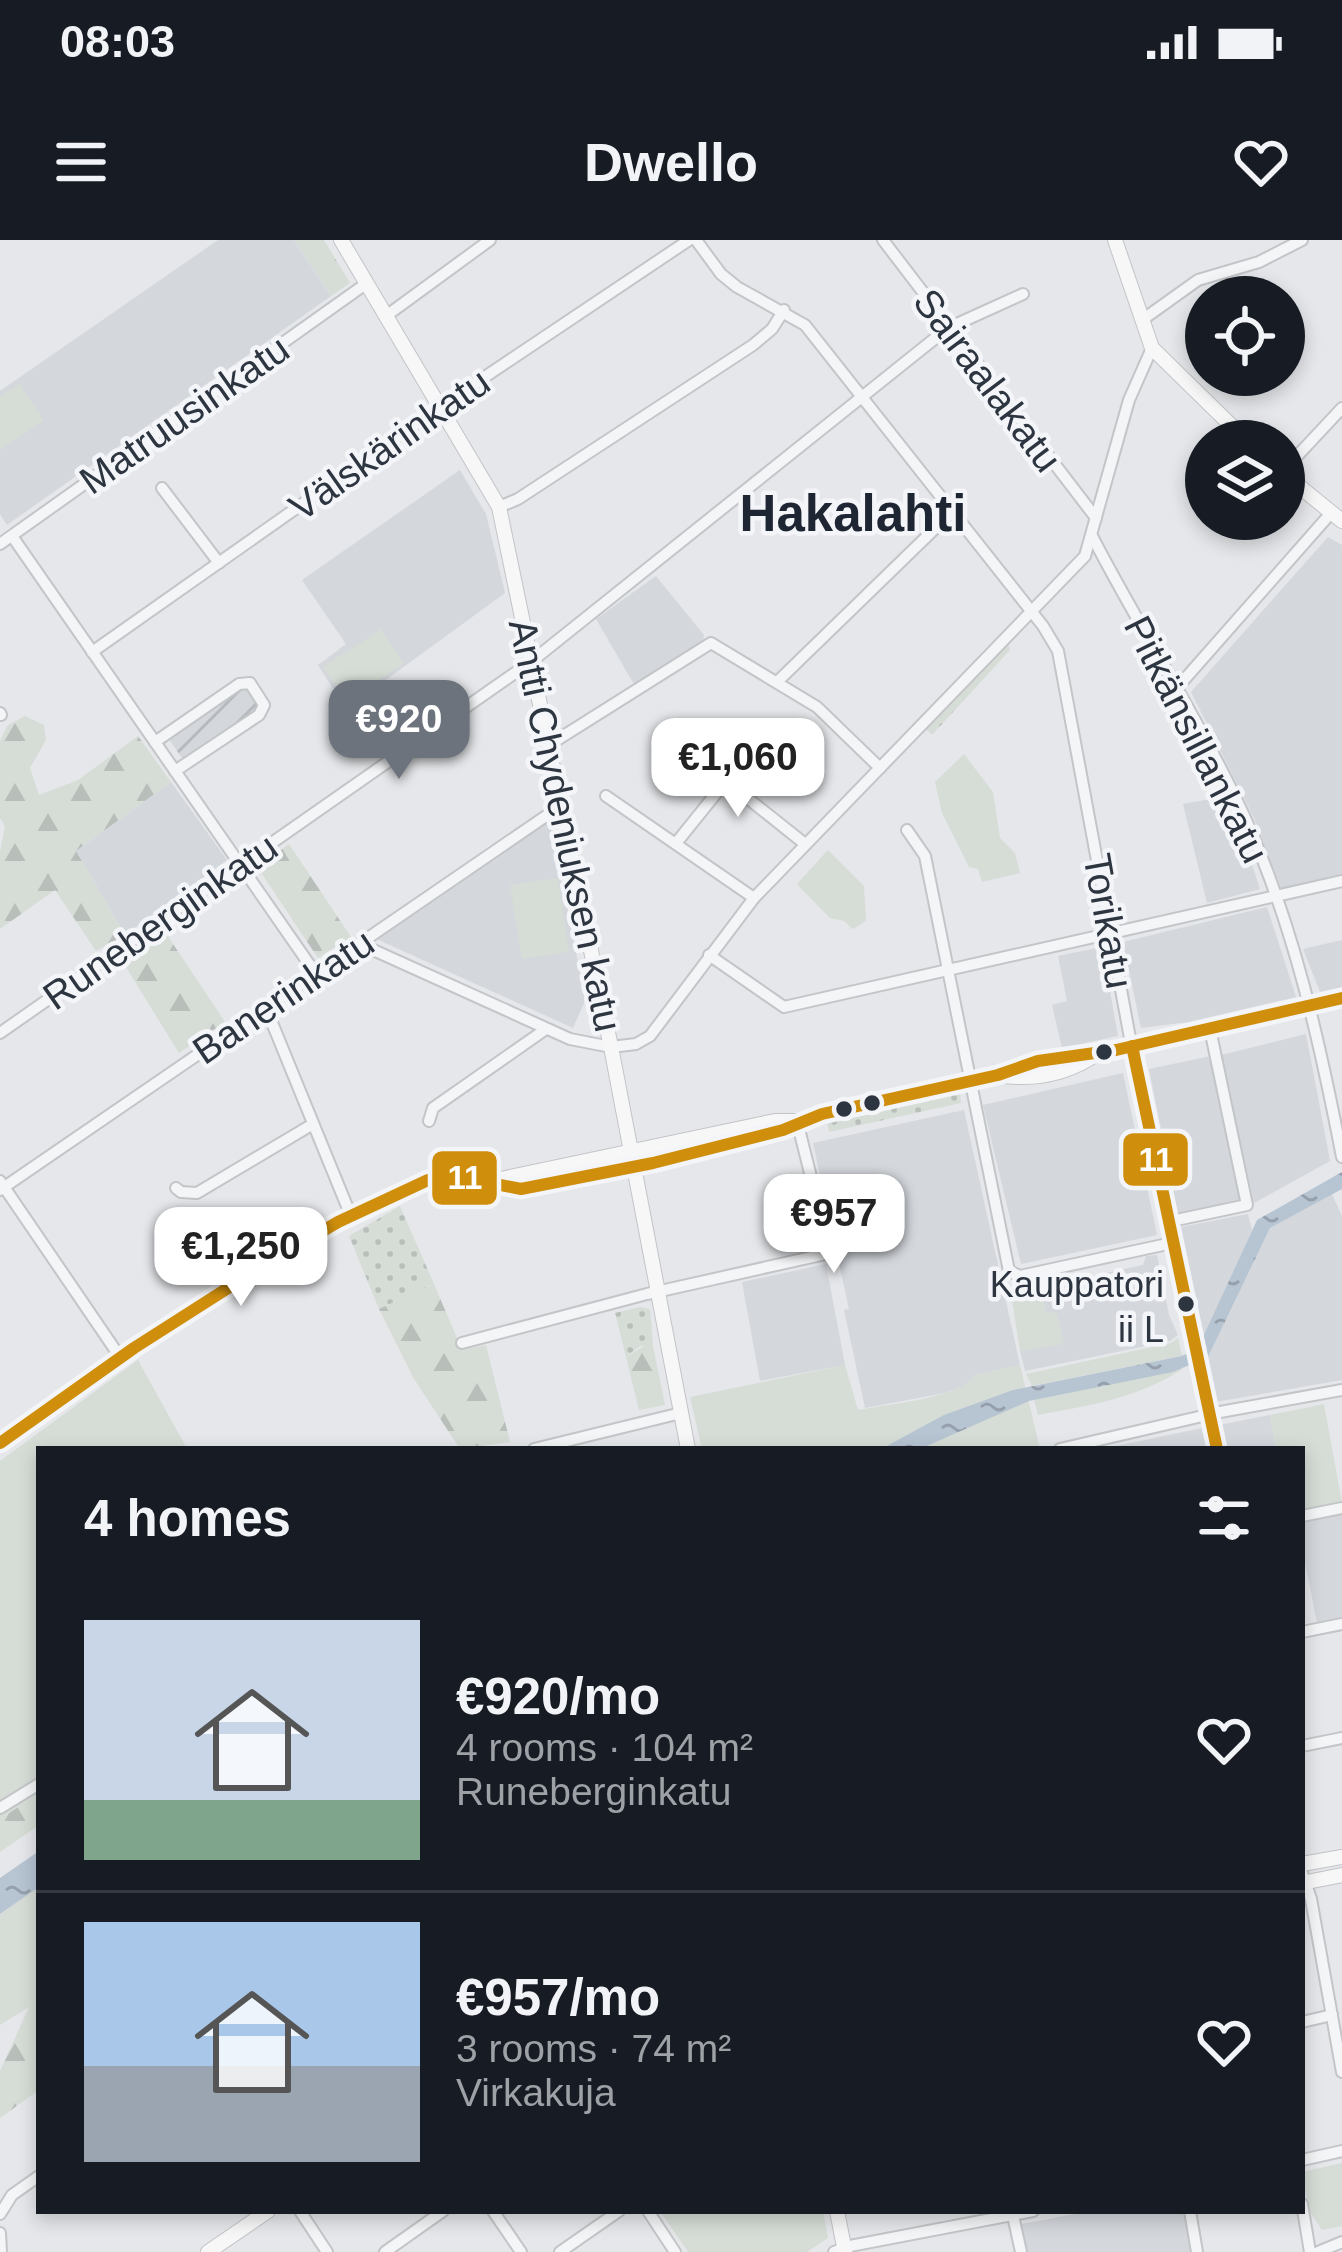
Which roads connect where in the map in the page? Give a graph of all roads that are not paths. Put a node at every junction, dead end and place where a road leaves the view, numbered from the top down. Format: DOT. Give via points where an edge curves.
graph roads {
  1 [pos="341,240"];
  2 [pos="490,240"];
  3 [pos="692,240"];
  4 [pos="883,240"];
  5 [pos="1115,240"];
  6 [pos="1301,240"];
  7 [pos="367,284"];
  8 [pos="1023,294"];
  9 [pos="784,310"];
  10 [pos="386,316"];
  11 [pos="1142,320"];
  12 [pos="948,328"];
  13 [pos="1152,348"];
  14 [pos="860,398"];
  15 [pos="440,407"];
  16 [pos="1342,408"];
  17 [pos="1225,420"];
  18 [pos="1305,449"];
  19 [pos="162,488"];
  20 [pos="1305,490"];
  21 [pos="499,507"];
  22 [pos="951,513"];
  23 [pos="1336,517"];
  24 [pos="1096,518"];
  25 [pos="12,536"];
  26 [pos="1092,536"];
  27 [pos="0,544"];
  28 [pos="219,563"];
  29 [pos="1030,612"];
  30 [pos="92,652"];
  31 [pos="532,661"];
  32 [pos="778,681"];
  33 [pos="1176,689"];
  34 [pos="155,742"];
  35 [pos="549,745"];
  36 [pos="880,768"];
  37 [pos="175,771"];
  38 [pos="606,796"];
  39 [pos="562,805"];
  40 [pos="907,830"];
  41 [pos="677,842"];
  42 [pos="805,844"];
  43 [pos="240,865"];
  44 [pos="1342,881"];
  45 [pos="754,898"];
  46 [pos="1274,898"];
  47 [pos="1113,936"];
  48 [pos="360,944"];
  49 [pos="709,955"];
  50 [pos="947,972"];
  51 [pos="316,974"];
  52 [pos="1342,998"];
  53 [pos="1309,1007"];
  54 [pos="266,1008"];
  55 [pos="546,1029"];
  56 [pos="1210,1029"];
  57 [pos="0,1034"];
  58 [pos="611,1046"];
  59 [pos="1132,1046"];
  60 [pos="970,1081"];
  61 [pos="429,1121"];
  62 [pos="797,1121"];
  63 [pos="313,1124"];
  64 [pos="1342,1157"];
  65 [pos="633,1160"];
  66 [pos="2,1186"];
  67 [pos="176,1187"];
  68 [pos="350,1216"];
  69 [pos="1167,1222"];
  70 [pos="1172,1243"];
  71 [pos="658,1291"];
  72 [pos="462,1343"];
  73 [pos="120,1357"];
  74 [pos="1342,1390"];
  75 [pos="681,1413"];
  76 [pos="1209,1414"];
  77 [pos="0,1443"];
  78 [pos="546,1446"];
  79 [pos="687,1446"];
  80 [pos="1073,1446"];
  81 [pos="1216,1446"];
  82 [pos="1342,1508"];
  83 [pos="1305,1515"];
  84 [pos="1342,1624"];
  85 [pos="1305,1631"];
  86 [pos="1342,1738"];
  87 [pos="1305,1745"];
  88 [pos="36,1786"];
  89 [pos="0,1808"];
  90 [pos="1342,1856"];
  91 [pos="1305,1874"];
  92 [pos="1305,1875"];
  93 [pos="1342,1875"];
  94 [pos="1305,1885"];
  95 [pos="1332,2015"];
  96 [pos="1305,2021"];
  97 [pos="1342,2072"];
  98 [pos="1342,2150"];
  99 [pos="1305,2159"];
  100 [pos="36,2178"];
  101 [pos="0,2214"];
  102 [pos="264,2214"];
  103 [pos="302,2214"];
  104 [pos="439,2214"];
  105 [pos="495,2214"];
  106 [pos="615,2214"];
  107 [pos="649,2214"];
  108 [pos="836,2214"];
  109 [pos="1008,2214"];
  110 [pos="1012,2214"];
  111 [pos="1191,2214"];
  112 [pos="1304,2214"];
  113 [pos="0,2233"];
  114 [pos="1342,2242"];
  115 [pos="841,2251"];
  116 [pos="1,2252"];
  117 [pos="208,2252"];
  118 [pos="328,2252"];
  119 [pos="385,2252"];
  120 [pos="521,2252"];
  121 [pos="560,2252"];
  122 [pos="675,2252"];
  123 [pos="1021,2252"];
  124 [pos="1197,2252"];
  125 [pos="1314,2252"];
  1 -- 7 [label="main road, Antti Chydeniuksen katu"];
  2 -- 10 [label="street"];
  3 -- 9 [label="street, Torikatu" via="731,283"];
  3 -- 15 [label="street, Välskärinkatu"];
  4 -- 12 [label="street, Sairaalakatu"];
  5 -- 11 [label="main road"];
  6 -- 11 [label="street" via="1198,280"];
  7 -- 10 [label="main road, Antti Chydeniuksen katu"];
  7 -- 25 [label="street, Matruusinkatu"];
  8 -- 12 [label="street, Runeberginkatu"];
  9 -- 14 [label="street, Torikatu" via="806,325"];
  9 -- 21 [label="street" via="754,345"];
  10 -- 15 [label="main road, Antti Chydeniuksen katu"];
  11 -- 13 [label="main road"];
  12 -- 14 [label="street, Runeberginkatu"];
  12 -- 24 [label="street, Sairaalakatu"];
  13 -- 17 [label="main road"];
  13 -- 24 [label="street"];
  14 -- 22 [label="street, Torikatu"];
  14 -- 31 [label="street, Runeberginkatu"];
  15 -- 21 [label="main road, Antti Chydeniuksen katu"];
  15 -- 28 [label="street, Välskärinkatu"];
  16 -- 18 [label="street"];
  19 -- 28 [label="street"];
  20 -- 23 [label="main road"];
  21 -- 31 [label="main road, Antti Chydeniuksen katu"];
  22 -- 29 [label="street, Torikatu"];
  22 -- 32 [label="street"];
  23 -- 33 [label="street"];
  24 -- 26 [label="street"];
  25 -- 27 [label="street, Matruusinkatu"];
  25 -- 30 [label="street"];
  26 -- 29 [label="street" via="1085,556"];
  26 -- 33 [label="street, Pitkänsillankatu"];
  28 -- 30 [label="street, Välskärinkatu"];
  29 -- 36 [label="street"];
  29 -- 47 [label="street, Torikatu" via="1060,658"];
  30 -- 34 [label="street"];
  31 -- 35 [label="main road, Antti Chydeniuksen katu"];
  31 -- 43 [label="street, Runeberginkatu"];
  32 -- 35 [label="street" via="711,643"];
  32 -- 36 [label="street"];
  33 -- 46 [label="street, Pitkänsillankatu" via="1245,819"];
  34 -- 37 [label="street"];
  34 -- 37 [label="street" via="239,684 258,692 260,715"];
  35 -- 39 [label="main road, Antti Chydeniuksen katu"];
  36 -- 42 [label="street"];
  37 -- 43 [label="street"];
  38 -- 41 [label="street"];
  39 -- 48 [label="street, Banerinkatu"];
  39 -- 58 [label="main road, Antti Chydeniuksen katu"];
  40 -- 50 [label="street" via="925,856"];
  41 -- 42 [label="street" via="726,781"];
  41 -- 45 [label="street"];
  42 -- 45 [label="street"];
  43 -- 51 [label="street"];
  43 -- 57 [label="street, Runeberginkatu"];
  44 -- 46 [label="street"];
  45 -- 49 [label="street"];
  46 -- 47 [label="street"];
  46 -- 53 [label="street, Pitkänsillankatu"];
  47 -- 50 [label="street"];
  47 -- 59 [label="street, Torikatu"];
  48 -- 51 [label="street, Banerinkatu"];
  48 -- 55 [label="street"];
  49 -- 50 [label="street" via="784,1007"];
  49 -- 58 [label="street" via="650,1036"];
  50 -- 60 [label="street"];
  51 -- 54 [label="street, Banerinkatu"];
  52 -- 53 [label="main road"];
  53 -- 56 [label="main road"];
  53 -- 64 [label="street, Pitkänsillankatu"];
  54 -- 63 [label="street"];
  54 -- 66 [label="street, Banerinkatu"];
  55 -- 58 [label="street"];
  55 -- 61 [label="street" via="433,1108"];
  56 -- 59 [label="main road"];
  56 -- 69 [label="street" via="1247,1204"];
  58 -- 65 [label="main road, Antti Chydeniuksen katu"];
  59 -- 60 [label="main road"];
  59 -- 69 [label="street, Torikatu"];
  60 -- 62 [label="main road"];
  60 -- 70 [label="street" via="1010,1274"];
  62 -- 65 [label="main road"];
  62 -- 71 [label="street" via="830,1253"];
  63 -- 67 [label="street" via="197,1192"];
  63 -- 68 [label="street"];
  65 -- 68 [label="main road" via="521,1189 438,1177"];
  65 -- 71 [label="main road, Antti Chydeniuksen katu"];
  66 -- 73 [label="street"];
  68 -- 73 [label="main road"];
  69 -- 70 [label="street, Torikatu"];
  70 -- 76 [label="street, Torikatu"];
  71 -- 72 [label="street"];
  71 -- 75 [label="main road, Antti Chydeniuksen katu"];
  73 -- 77 [label="main road"];
  74 -- 76 [label="street"];
  75 -- 78 [label="street"];
  75 -- 79 [label="main road, Antti Chydeniuksen katu"];
  76 -- 80 [label="street"];
  76 -- 81 [label="street, Torikatu"];
  82 -- 83 [label="street"];
  84 -- 85 [label="street"];
  86 -- 87 [label="street"];
  88 -- 89 [label="street"];
  90 -- 91 [label="main road"];
  92 -- 93 [label="main road"];
  94 -- 95 [label="street"];
  95 -- 96 [label="street"];
  95 -- 97 [label="street"];
  98 -- 99 [label="street"];
  100 -- 101 [label="street"];
  102 -- 117 [label="main road"];
  103 -- 118 [label="street"];
  104 -- 119 [label="street"];
  105 -- 120 [label="street"];
  106 -- 121 [label="street"];
  107 -- 122 [label="street"];
  108 -- 115 [label="main road"];
  109 -- 115 [label="street"];
  110 -- 123 [label="street"];
  111 -- 124 [label="street"];
  112 -- 125 [label="street"];
  113 -- 116 [label="street"];
  114 -- 125 [label="street"];
}
